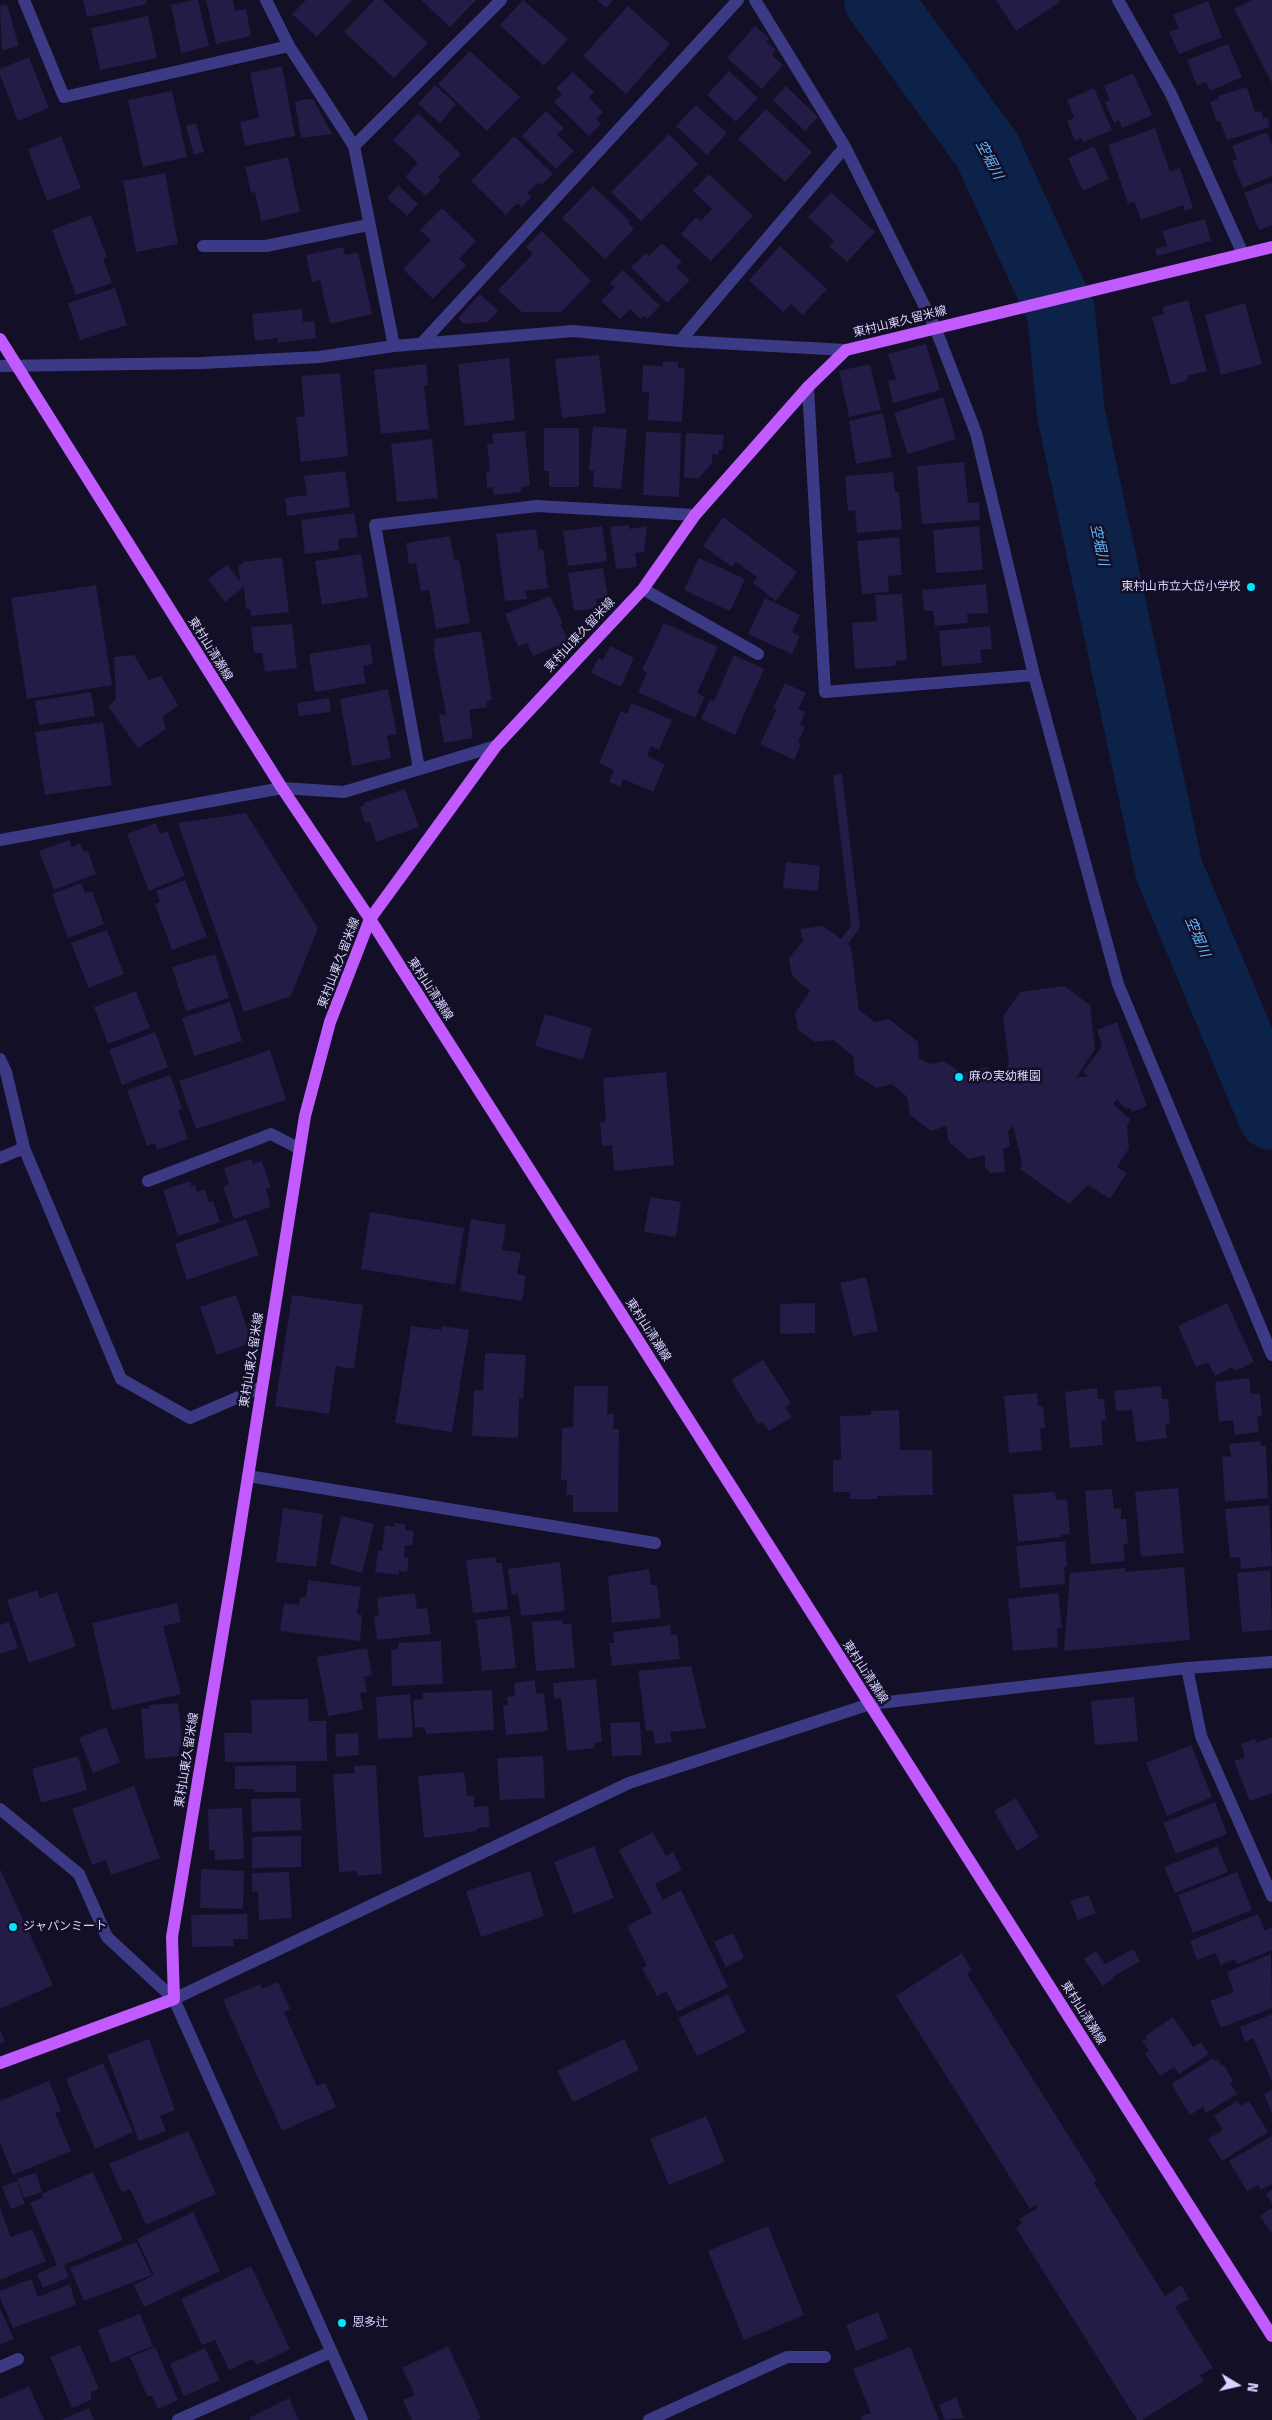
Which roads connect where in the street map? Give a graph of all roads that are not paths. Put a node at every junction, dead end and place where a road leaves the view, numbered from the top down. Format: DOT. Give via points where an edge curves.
graph roads {
  1 [pos="24,0"];
  2 [pos="266,0"];
  3 [pos="501,0"];
  4 [pos="738,0"];
  5 [pos="756,0"];
  6 [pos="1118,0"];
  7 [pos="288,46"];
  8 [pos="354,146"];
  9 [pos="845,147"];
  10 [pos="368,225"];
  11 [pos="203,246"];
  12 [pos="1272,247"];
  13 [pos="1243,254"];
  14 [pos="937,327"];
  15 [pos="0,339"];
  16 [pos="680,341"];
  17 [pos="421,344"];
  18 [pos="394,346"];
  19 [pos="846,350"];
  20 [pos="17,365"];
  21 [pos="0,366"];
  22 [pos="808,387"];
  23 [pos="695,515"];
  24 [pos="642,589"];
  25 [pos="758,654"];
  26 [pos="1034,675"];
  27 [pos="496,746"];
  28 [pos="419,768"];
  29 [pos="282,788"];
  30 [pos="0,840"];
  31 [pos="370,919"];
  32 [pos="0,1058"];
  33 [pos="24,1148"];
  34 [pos="300,1149"];
  35 [pos="0,1158"];
  36 [pos="148,1181"];
  37 [pos="1272,1355"];
  38 [pos="262,1387"];
  39 [pos="248,1476"];
  40 [pos="656,1543"];
  41 [pos="1272,1662"];
  42 [pos="1188,1668"];
  43 [pos="870,1704"];
  44 [pos="0,1809"];
  45 [pos="1268,1877"];
  46 [pos="1272,1896"];
  47 [pos="174,1999"];
  48 [pos="0,2063"];
  49 [pos="1272,2336"];
  50 [pos="332,2352"];
  51 [pos="825,2357"];
  52 [pos="18,2359"];
  53 [pos="0,2367"];
  54 [pos="178,2420"];
  55 [pos="362,2420"];
  56 [pos="649,2420"];
  1 -- 7 [label="street" via="64,97"];
  2 -- 7 [label="street"];
  3 -- 8 [label="street"];
  4 -- 17 [label="street"];
  5 -- 9 [label="street"];
  6 -- 13 [label="street" via="1171,94"];
  7 -- 8 [label="street"];
  8 -- 10 [label="street"];
  9 -- 14 [label="street"];
  9 -- 16 [label="street"];
  10 -- 11 [label="street" via="266,246"];
  10 -- 18 [label="street"];
  12 -- 13 [label="main road, 東村山東久留米線"];
  13 -- 14 [label="main road, 東村山東久留米線"];
  14 -- 19 [label="main road, 東村山東久留米線"];
  14 -- 26 [label="street" via="976,433"];
  15 -- 20 [label="main road, 東村山清瀬線"];
  16 -- 17 [label="street" via="573,331"];
  16 -- 19 [label="street"];
  17 -- 18 [label="street"];
  18 -- 20 [label="street" via="300,358 202,363"];
  19 -- 22 [label="main road, 東村山東久留米線"];
  20 -- 21 [label="street"];
  20 -- 29 [label="main road, 東村山清瀬線"];
  22 -- 23 [label="main road, 東村山東久留米線"];
  22 -- 26 [label="street" via="824,692"];
  23 -- 24 [label="main road, 東村山東久留米線"];
  23 -- 28 [label="street" via="537,506 375,525"];
  24 -- 25 [label="street"];
  24 -- 27 [label="main road, 東村山東久留米線"];
  26 -- 37 [label="street" via="1118,984"];
  27 -- 28 [label="street"];
  27 -- 31 [label="main road, 東村山東久留米線"];
  28 -- 29 [label="street" via="344,792"];
  29 -- 30 [label="street"];
  29 -- 31 [label="main road, 東村山清瀬線"];
  31 -- 34 [label="main road, 東村山東久留米線" via="330,1022 305,1116"];
  31 -- 43 [label="main road, 東村山清瀬線"];
  32 -- 33 [label="street"];
  33 -- 35 [label="street"];
  33 -- 38 [label="street" via="121,1379 190,1418"];
  34 -- 36 [label="street" via="271,1134"];
  34 -- 38 [label="main road, 東村山東久留米線"];
  38 -- 39 [label="main road, 東村山東久留米線"];
  39 -- 40 [label="street"];
  39 -- 47 [label="main road, 東村山東久留米線" via="172,1937"];
  41 -- 42 [label="street"];
  42 -- 43 [label="street"];
  42 -- 45 [label="street" via="1201,1736"];
  43 -- 47 [label="street" via="630,1783"];
  43 -- 49 [label="main road, 東村山清瀬線"];
  44 -- 47 [label="street" via="78,1874 107,1937"];
  45 -- 46 [label="street"];
  47 -- 48 [label="main road"];
  47 -- 50 [label="street"];
  50 -- 54 [label="street"];
  50 -- 55 [label="street"];
  51 -- 56 [label="street" via="787,2357"];
  52 -- 53 [label="street"];
}
